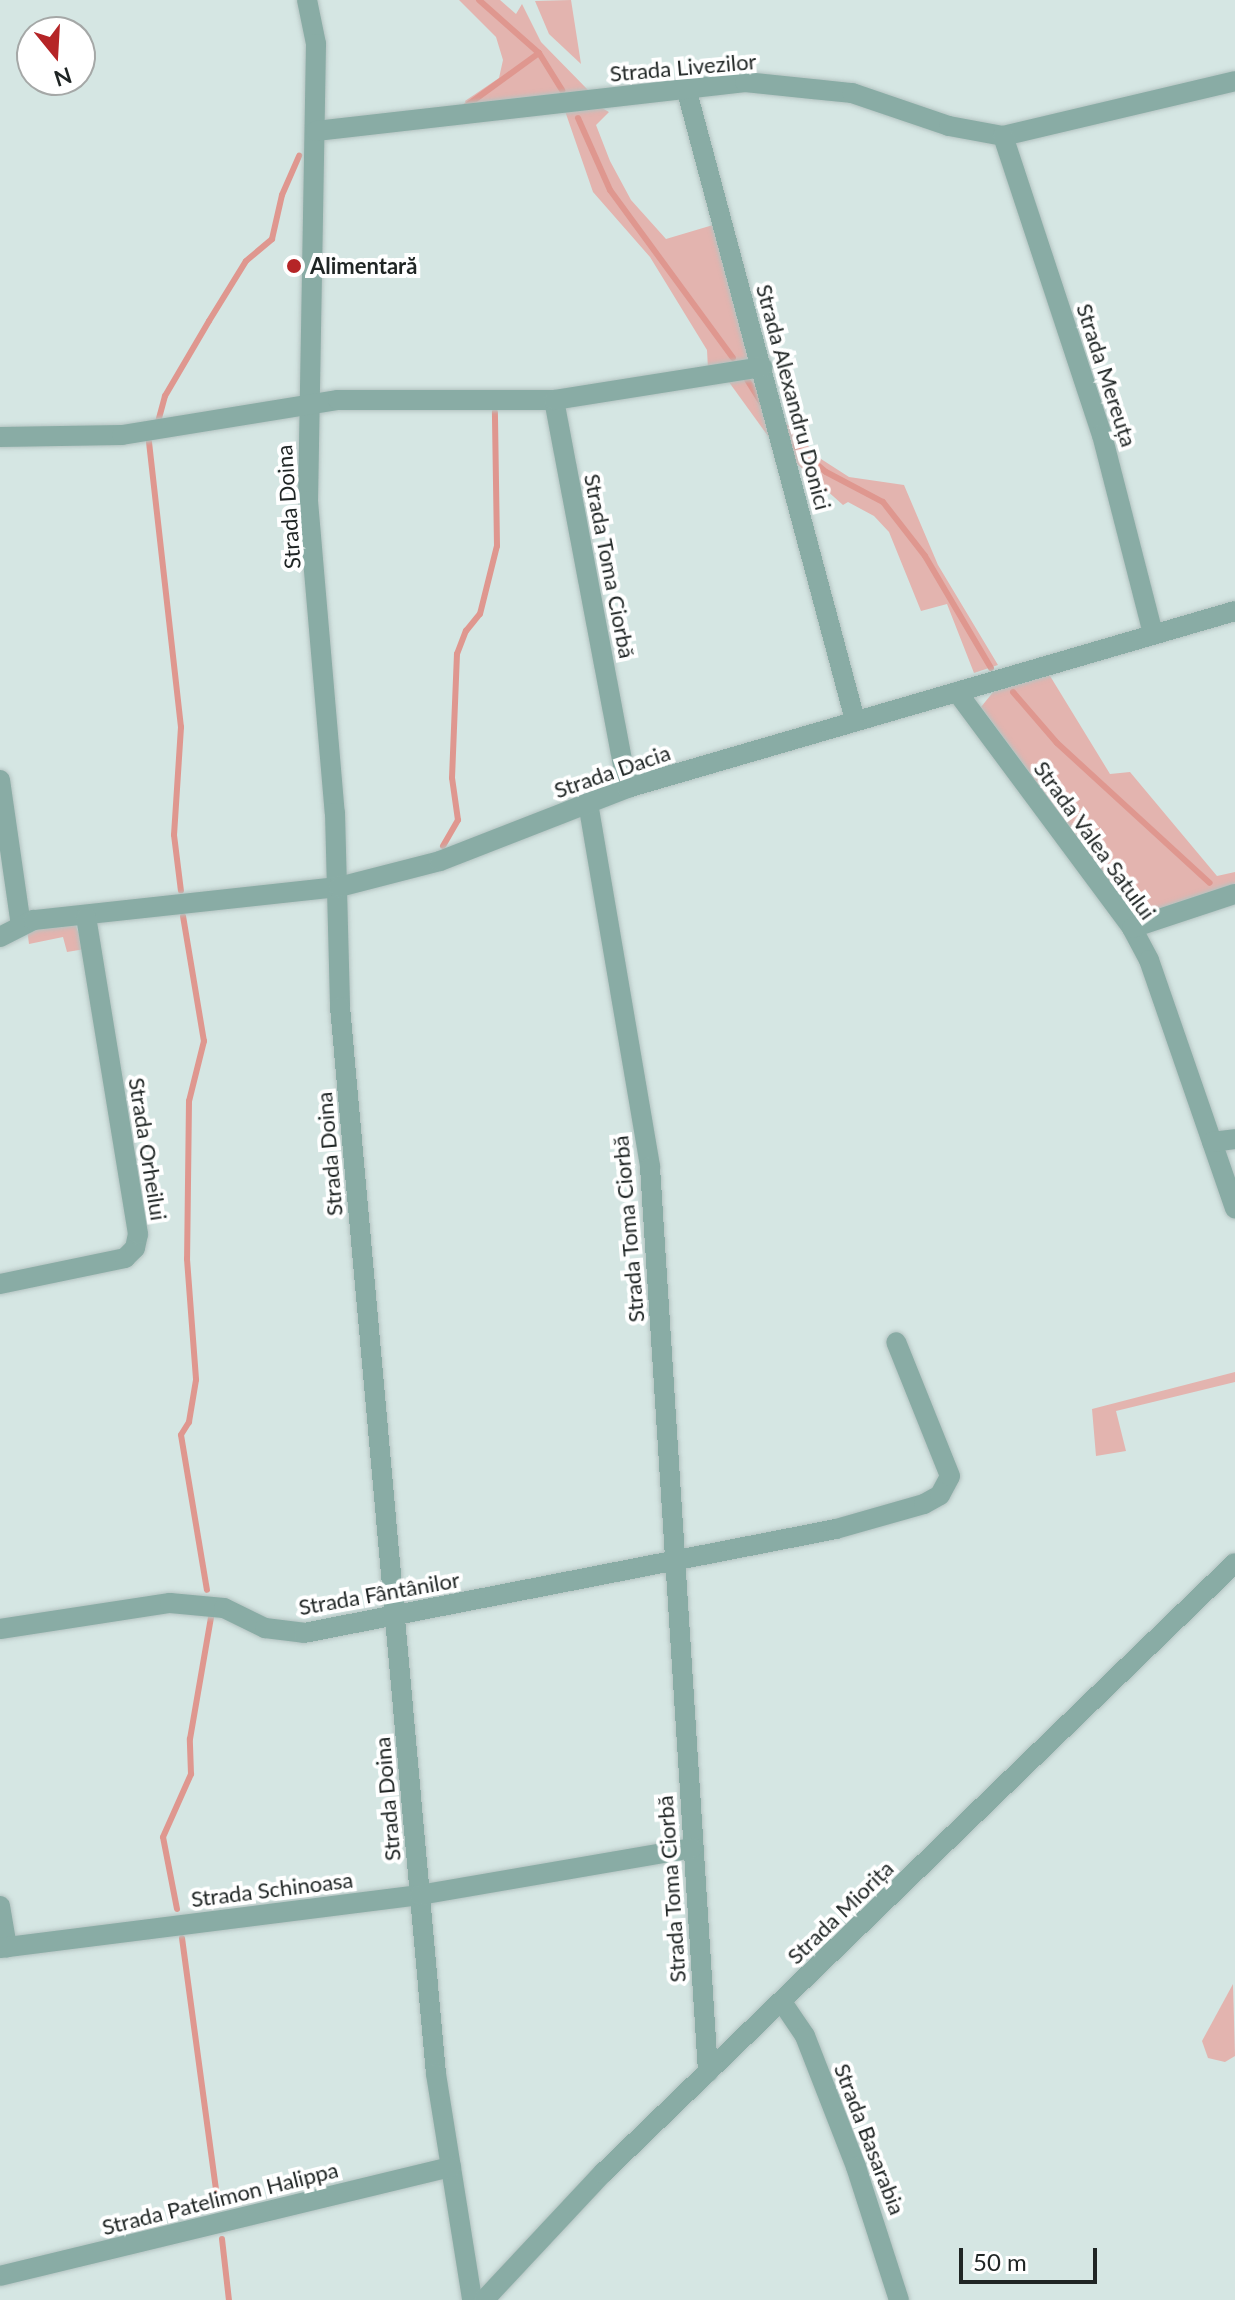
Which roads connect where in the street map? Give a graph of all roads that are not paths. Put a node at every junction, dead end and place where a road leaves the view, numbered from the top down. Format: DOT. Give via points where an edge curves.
graph roads {
  1 [pos="307,0"];
  2 [pos="1235,81"];
  3 [pos="686,88"];
  4 [pos="316,131"];
  5 [pos="1003,136"];
  6 [pos="762,367"];
  7 [pos="554,400"];
  8 [pos="306,406"];
  9 [pos="0,437"];
  10 [pos="1235,611"];
  11 [pos="1153,633"];
  12 [pos="957,692"];
  13 [pos="855,720"];
  14 [pos="0,780"];
  15 [pos="627,788"];
  16 [pos="588,803"];
  17 [pos="339,887"];
  18 [pos="1235,894"];
  19 [pos="86,917"];
  20 [pos="21,925"];
  21 [pos="1132,928"];
  22 [pos="0,937"];
  23 [pos="1235,1139"];
  24 [pos="1212,1142"];
  25 [pos="1235,1209"];
  26 [pos="0,1284"];
  27 [pos="896,1342"];
  28 [pos="675,1559"];
  29 [pos="1235,1563"];
  30 [pos="394,1616"];
  31 [pos="0,1629"];
  32 [pos="692,1848"];
  33 [pos="420,1895"];
  34 [pos="0,1906"];
  35 [pos="3,1947"];
  36 [pos="782,2002"];
  37 [pos="708,2072"];
  38 [pos="451,2167"];
  39 [pos="0,2276"];
  40 [pos="472,2300"];
  41 [pos="484,2300"];
  42 [pos="899,2300"];
  1 -- 4 [label="street, Strada Doina" via="316,44"];
  2 -- 5 [label="street, Strada Livezilor"];
  3 -- 4 [label="street, Strada Livezilor"];
  3 -- 5 [label="street, Strada Livezilor" via="745,82 852,93 949,126"];
  3 -- 6 [label="street, Strada Alexandru Donici"];
  4 -- 8 [label="street, Strada Doina"];
  5 -- 11 [label="street, Strada Mereuța" via="1109,459"];
  6 -- 7 [label="street"];
  6 -- 13 [label="street, Strada Alexandru Donici"];
  7 -- 8 [label="street" via="338,400"];
  7 -- 15 [label="street, Strada Toma Ciorbă"];
  8 -- 9 [label="street" via="122,435"];
  8 -- 17 [label="street, Strada Doina" via="308,501"];
  10 -- 11 [label="street, Strada Dacia"];
  11 -- 12 [label="street, Strada Dacia"];
  12 -- 13 [label="street, Strada Dacia"];
  12 -- 21 [label="street, Strada Valea Satului"];
  13 -- 15 [label="street, Strada Dacia"];
  14 -- 20 [label="street"];
  15 -- 16 [label="street, Strada Dacia"];
  16 -- 17 [label="street, Strada Dacia" via="440,861"];
  16 -- 28 [label="street, Strada Toma Ciorbă" via="650,1167"];
  17 -- 19 [label="street, Strada Dacia"];
  17 -- 30 [label="street, Strada Doina" via="340,1007"];
  18 -- 21 [label="street"];
  19 -- 20 [label="street, Strada Dacia"];
  19 -- 26 [label="street, Strada Orheilui" via="138,1234 135,1248 125,1258"];
  20 -- 22 [label="street, Strada Dacia"];
  21 -- 24 [label="street, Strada Valea Satului" via="1149,960"];
  23 -- 24 [label="street"];
  24 -- 25 [label="street, Strada Valea Satului"];
  27 -- 28 [label="street" via="950,1476 940,1495 836,1529"];
  28 -- 30 [label="street, Strada Fântânilor"];
  28 -- 32 [label="street, Strada Toma Ciorbă"];
  29 -- 36 [label="street, Strada Miorița"];
  30 -- 31 [label="street, Strada Fântânilor" via="282,1633 224,1608 170,1603"];
  30 -- 33 [label="street, Strada Doina"];
  32 -- 33 [label="street, Strada Schinoasa"];
  32 -- 37 [label="street, Strada Toma Ciorbă"];
  33 -- 35 [label="street, Strada Schinoasa"];
  33 -- 38 [label="street, Strada Doina" via="436,2074"];
  34 -- 35 [label="street"];
  36 -- 37 [label="street, Strada Miorița"];
  36 -- 42 [label="street, Strada Basarabia" via="805,2036"];
  37 -- 41 [label="street, Strada Miorița" via="603,2173"];
  38 -- 39 [label="street, Strada Patelimon Halippa"];
  38 -- 40 [label="street, Strada Doina"];
}
